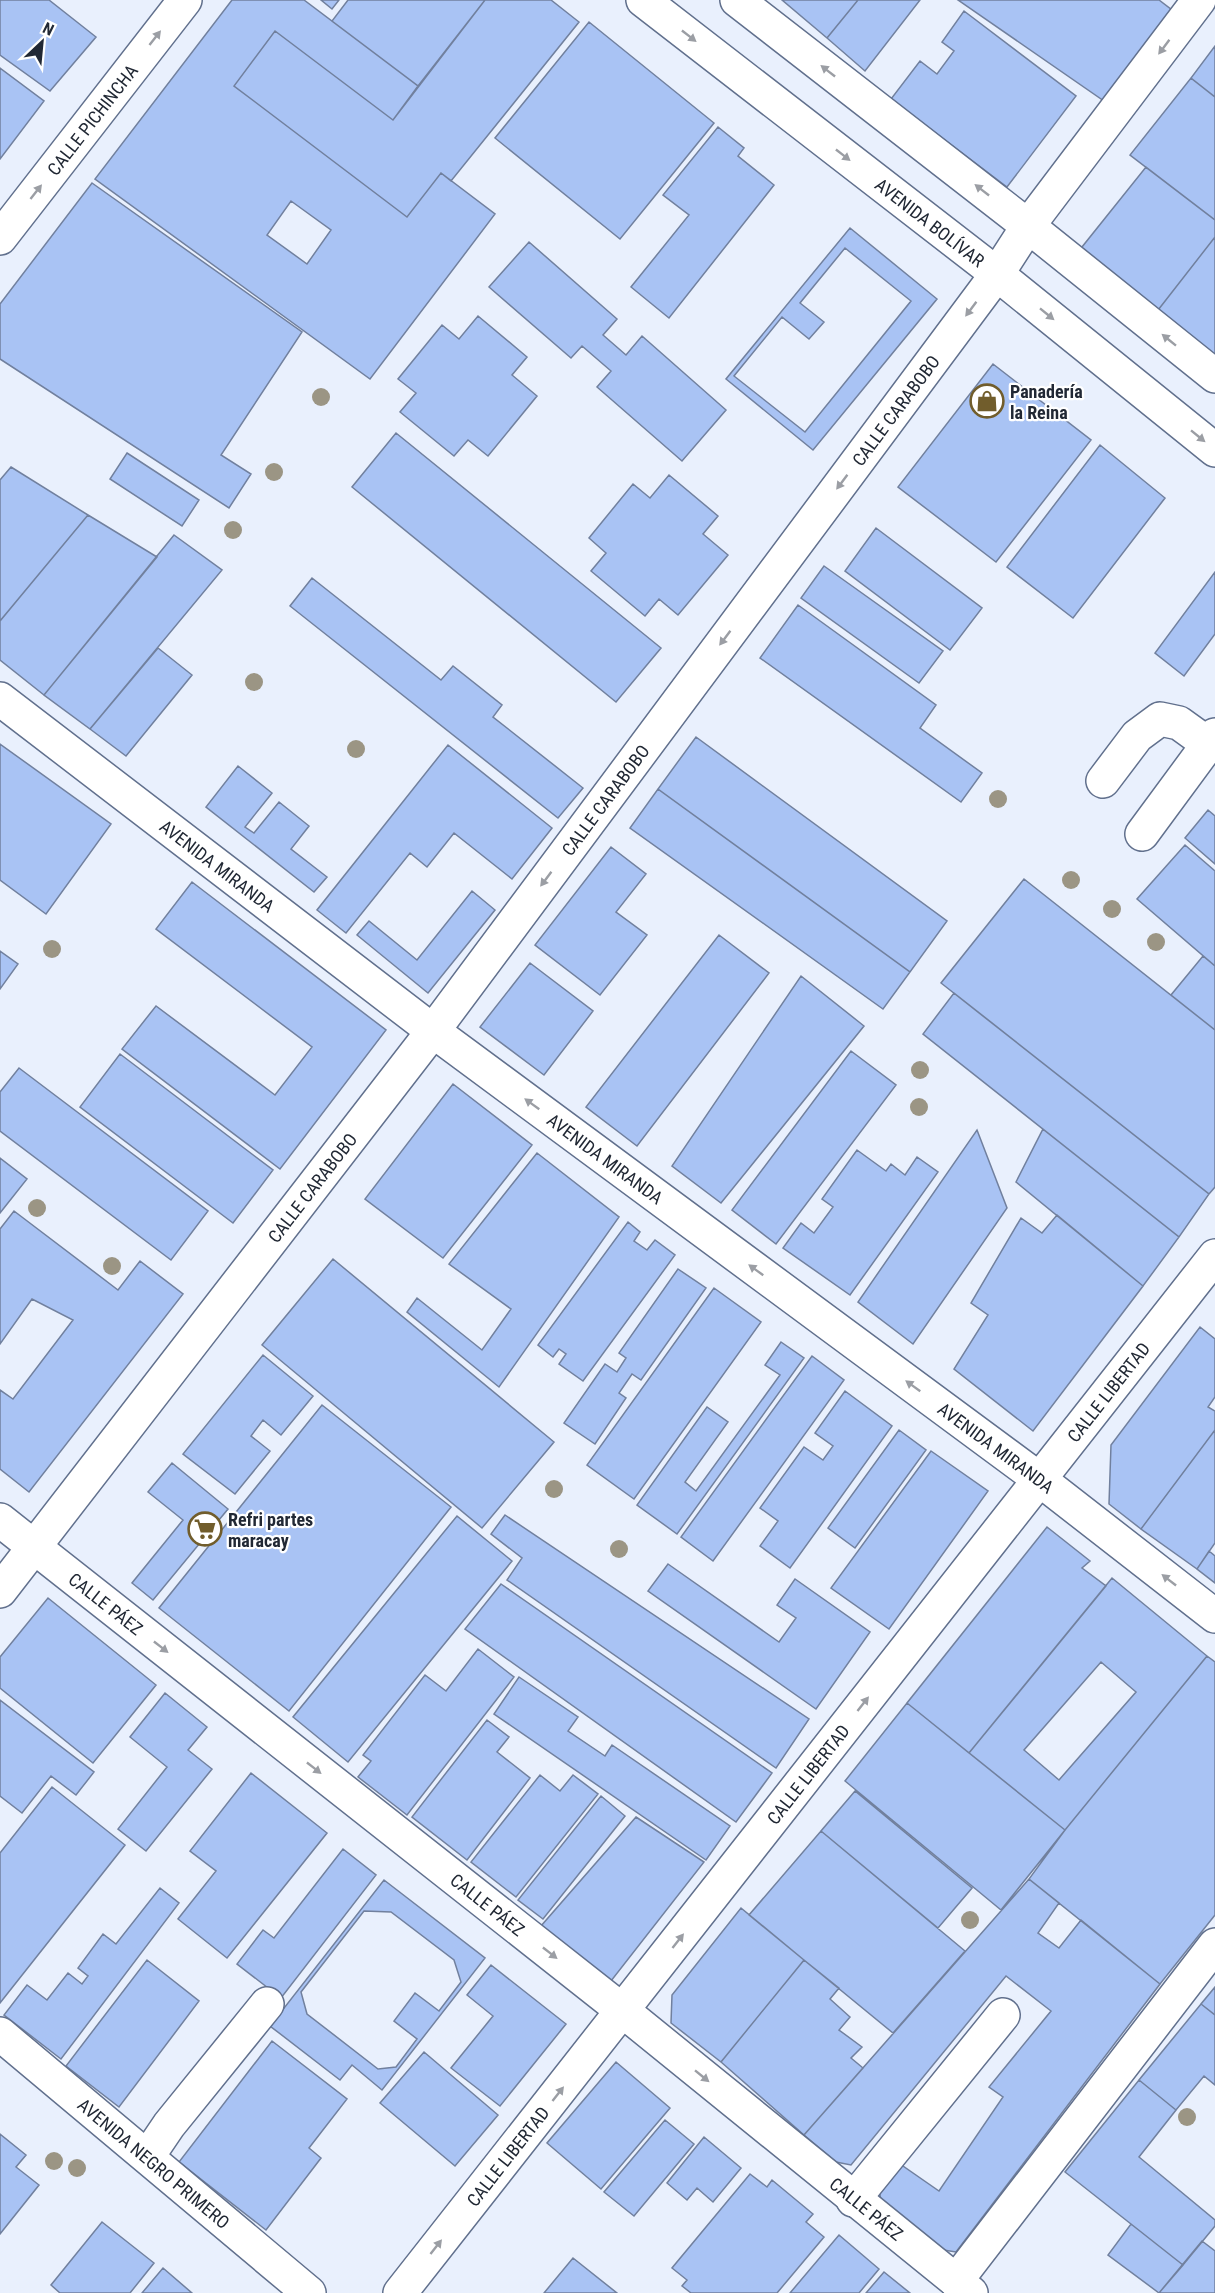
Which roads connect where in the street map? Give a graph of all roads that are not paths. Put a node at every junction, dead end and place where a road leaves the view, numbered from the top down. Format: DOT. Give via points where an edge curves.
graph roads {
  1 [pos="185,0"];
  2 [pos="643,0"];
  3 [pos="737,0"];
  4 [pos="1199,0"];
  5 [pos="1028,226"];
  6 [pos="0,238"];
  7 [pos="998,274"];
  8 [pos="1215,376"];
  9 [pos="1215,450"];
  10 [pos="0,699"];
  11 [pos="1212,739"];
  12 [pos="1103,781"];
  13 [pos="1142,834"];
  14 [pos="432,1030"];
  15 [pos="1215,1256"];
  16 [pos="1039,1479"];
  17 [pos="0,1520"];
  18 [pos="33,1546"];
  19 [pos="0,1591"];
  20 [pos="1215,1616"];
  21 [pos="1215,1945"];
  22 [pos="267,2004"];
  23 [pos="623,2011"];
  24 [pos="1003,2015"];
  25 [pos="0,2034"];
  26 [pos="148,2156"];
  27 [pos="853,2200"];
  28 [pos="964,2287"];
  29 [pos="309,2293"];
  30 [pos="400,2293"];
  6 -- 1 [label="street, CALLE PICHINCHA, one-way"];
  2 -- 7 [label="street, AVENIDA BOLÍVAR, one-way"];
  5 -- 3 [label="street, one-way"];
  4 -- 5 [label="street, CALLE CARABOBO, one-way"];
  5 -- 7 [label="street, CALLE CARABOBO"];
  8 -- 5 [label="street, one-way"];
  7 -- 9 [label="street, AVENIDA BOLÍVAR, one-way"];
  7 -- 14 [label="street, CALLE CARABOBO, one-way"];
  10 -- 14 [label="street, AVENIDA MIRANDA"];
  11 -- 12 [label="street" via="1179,723 1160,719 1137,736"];
  11 -- 13 [label="street"];
  16 -- 14 [label="street, AVENIDA MIRANDA, one-way"];
  14 -- 18 [label="street, CALLE CARABOBO"];
  15 -- 16 [label="street, CALLE LIBERTAD"];
  20 -- 16 [label="street, AVENIDA MIRANDA, one-way"];
  23 -- 16 [label="street, CALLE LIBERTAD, one-way"];
  17 -- 18 [label="street, CALLE PÁEZ"];
  18 -- 19 [label="street, CALLE CARABOBO"];
  18 -- 23 [label="street, CALLE PÁEZ, one-way"];
  21 -- 28 [label="street"];
  22 -- 26 [label="street"];
  23 -- 27 [label="street, CALLE PÁEZ, one-way"];
  30 -- 23 [label="street, CALLE LIBERTAD, one-way"];
  24 -- 27 [label="street"];
  25 -- 26 [label="street, AVENIDA NEGRO PRIMERO"];
  26 -- 29 [label="street, AVENIDA NEGRO PRIMERO"];
  27 -- 28 [label="street, CALLE PÁEZ"];
}
